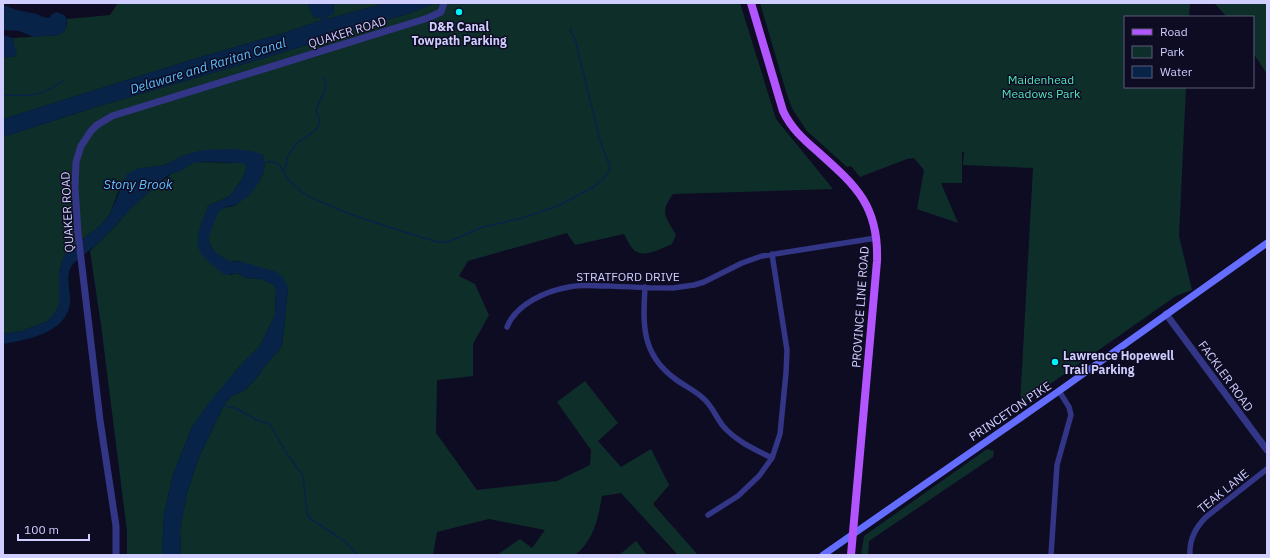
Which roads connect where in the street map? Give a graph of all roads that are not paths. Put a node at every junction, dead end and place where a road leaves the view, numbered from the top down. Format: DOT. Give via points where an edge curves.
graph roads {
  1 [pos="444,3"];
  2 [pos="751,3"];
  3 [pos="876,238"];
  4 [pos="1267,243"];
  5 [pos="772,254"];
  6 [pos="645,287"];
  7 [pos="1166,314"];
  8 [pos="507,327"];
  9 [pos="1059,391"];
  10 [pos="1267,450"];
  11 [pos="772,458"];
  12 [pos="1267,470"];
  13 [pos="708,515"];
  14 [pos="853,534"];
  15 [pos="116,555"];
  16 [pos="823,555"];
  17 [pos="851,555"];
  18 [pos="1051,555"];
  19 [pos="1190,555"];
  1 -- 15 [label="street, QUAKER ROAD" via="441,12 428,18 121,113 104,120 85,138 76,162 75,207 100,420 116,526"];
  2 -- 3 [label="main road, PROVINCE LINE ROAD" via="787,120 798,134 854,186 868,210"];
  3 -- 5 [label="street, STRATFORD DRIVE"];
  3 -- 14 [label="main road, PROVINCE LINE ROAD" via="877,261"];
  4 -- 7 [label="main road, PRINCETON PIKE"];
  5 -- 6 [label="street, STRATFORD DRIVE" via="751,259 694,285 672,288"];
  5 -- 11 [label="street" via="787,364 782,424"];
  6 -- 8 [label="street, STRATFORD DRIVE" via="580,285 559,289 525,305 512,317"];
  6 -- 11 [label="street" via="645,331 650,349 660,365 674,379 706,400 722,425 735,437"];
  7 -- 9 [label="main road, PRINCETON PIKE"];
  7 -- 10 [label="street, FACKLER ROAD"];
  9 -- 14 [label="main road, PRINCETON PIKE"];
  9 -- 18 [label="street" via="1071,415 1057,465"];
  11 -- 13 [label="street" via="753,483"];
  12 -- 19 [label="street, TEAK LANE" via="1200,523 1193,537"];
  14 -- 16 [label="main road, PRINCETON PIKE"];
  14 -- 17 [label="main road, PROVINCE LINE ROAD"];
}
